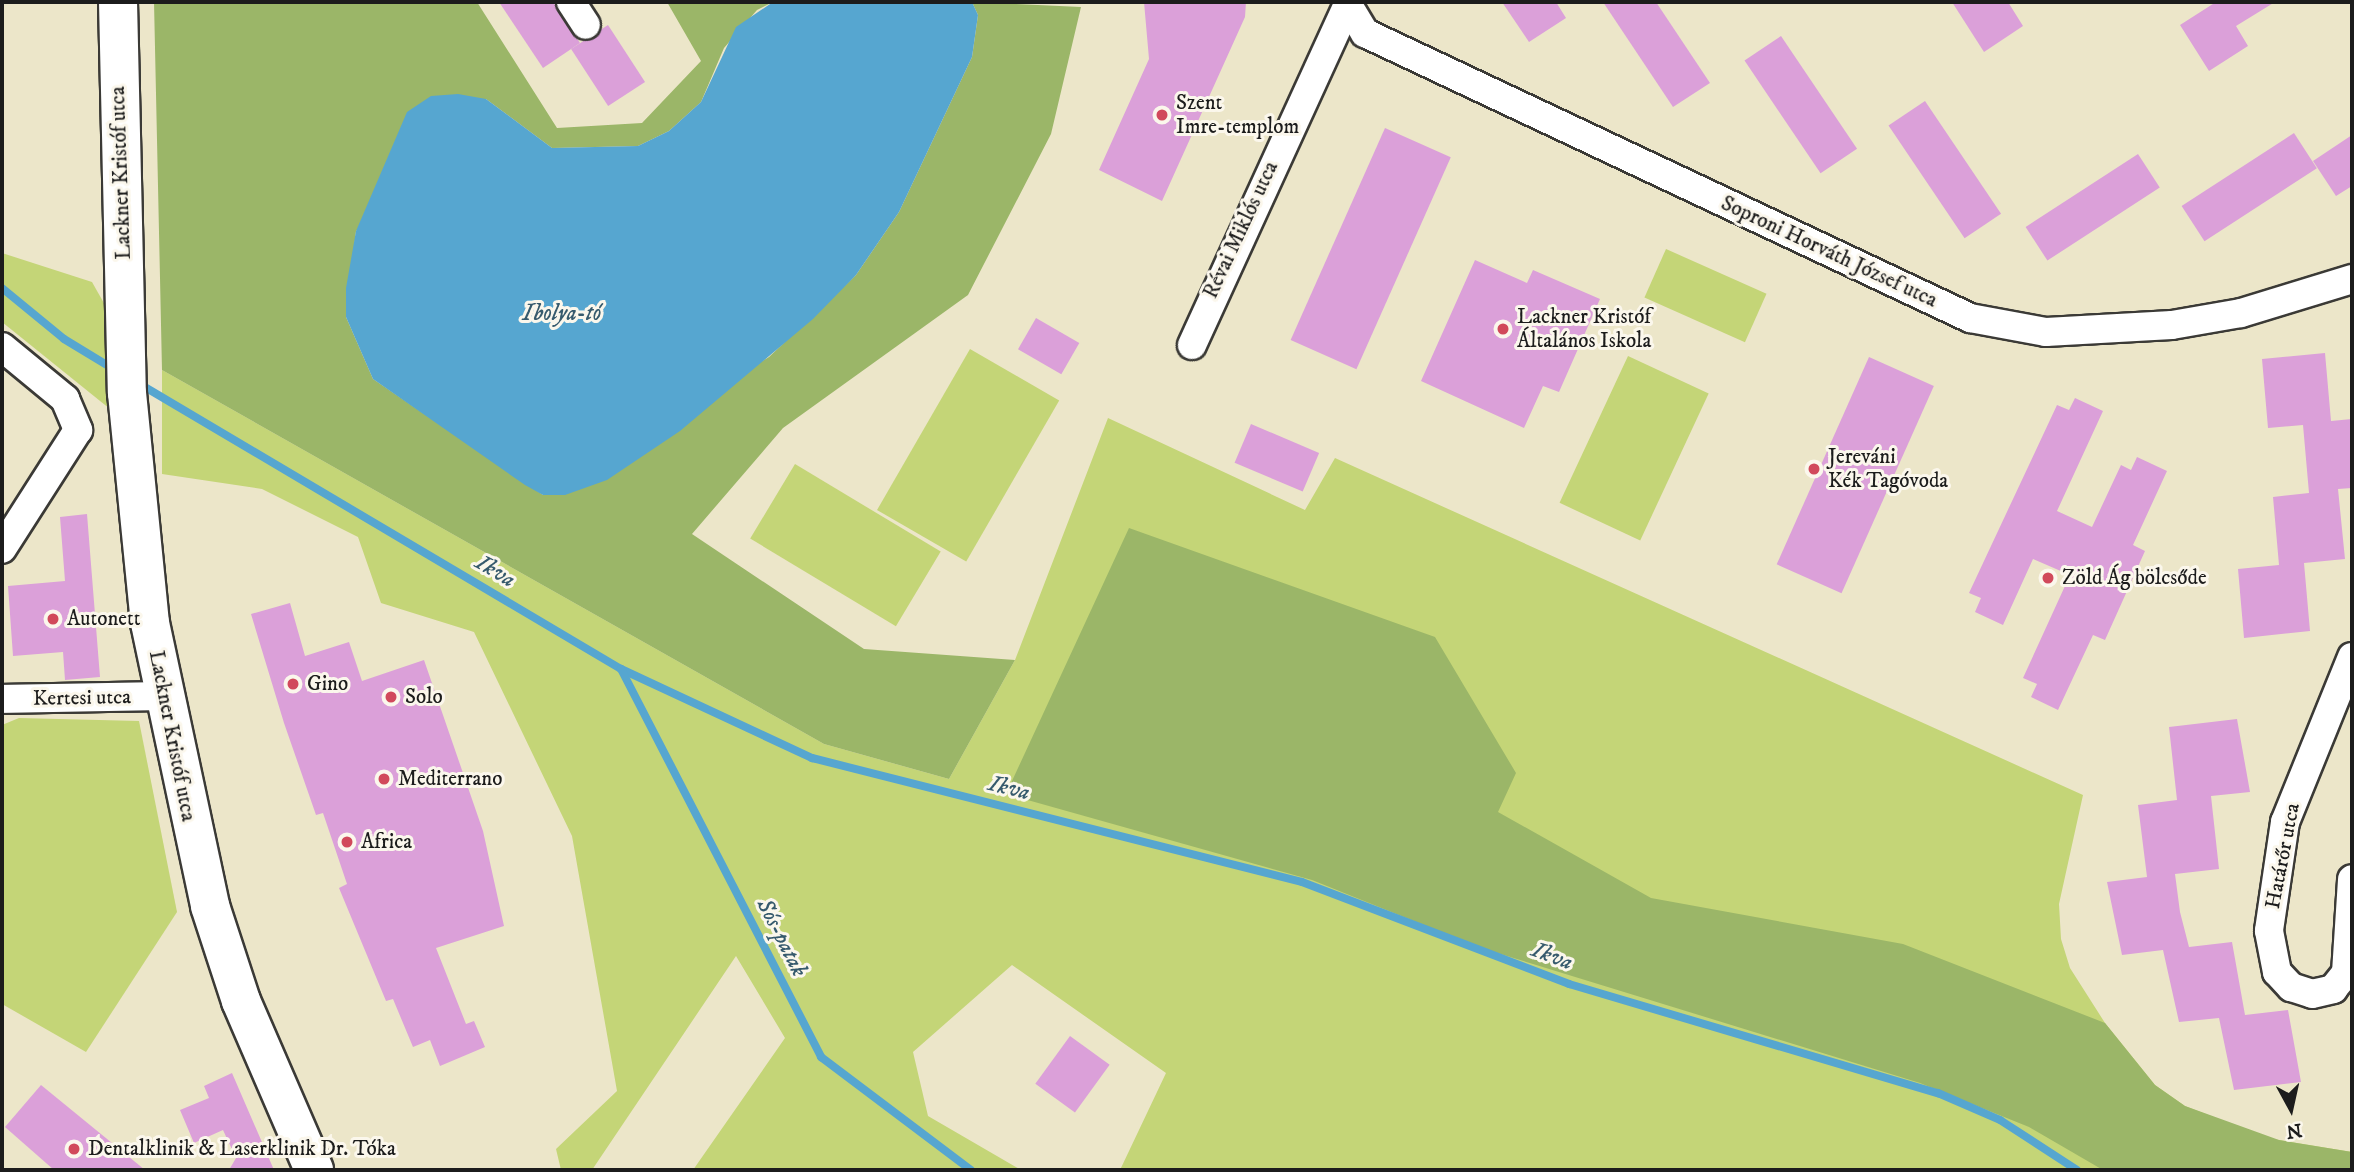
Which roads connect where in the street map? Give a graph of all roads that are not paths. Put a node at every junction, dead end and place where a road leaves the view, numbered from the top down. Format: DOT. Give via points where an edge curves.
graph roads {
  1 [pos="110,2"];
  2 [pos="118,2"];
  3 [pos="1348,3"];
  4 [pos="118,72"];
  5 [pos="2351,284"];
  6 [pos="1192,345"];
  7 [pos="2,347"];
  8 [pos="2,549"];
  9 [pos="2352,656"];
  10 [pos="163,696"];
  11 [pos="2,699"];
  12 [pos="2352,879"];
  13 [pos="314,1170"];
  1 -- 4 [label="street, Lackner Kristóf utca"];
  2 -- 4 [label="street, Lackner Kristóf utca"];
  3 -- 5 [label="street, Soproni Horváth József utca" via="1365,33 1970,318 2046,332 2160,326 2241,313"];
  3 -- 6 [label="street, Révai Miklós utca"];
  4 -- 10 [label="street, Lackner Kristóf utca" via="134,496"];
  7 -- 8 [label="street" via="74,409 77,439"];
  9 -- 12 [label="street, Határőr utca" via="2285,822 2269,932 2277,972 2291,987 2312,993 2333,989 2346,973"];
  10 -- 11 [label="street, Kertesi utca"];
  10 -- 13 [label="street, Lackner Kristóf utca" via="210,906 241,1002"];
}
